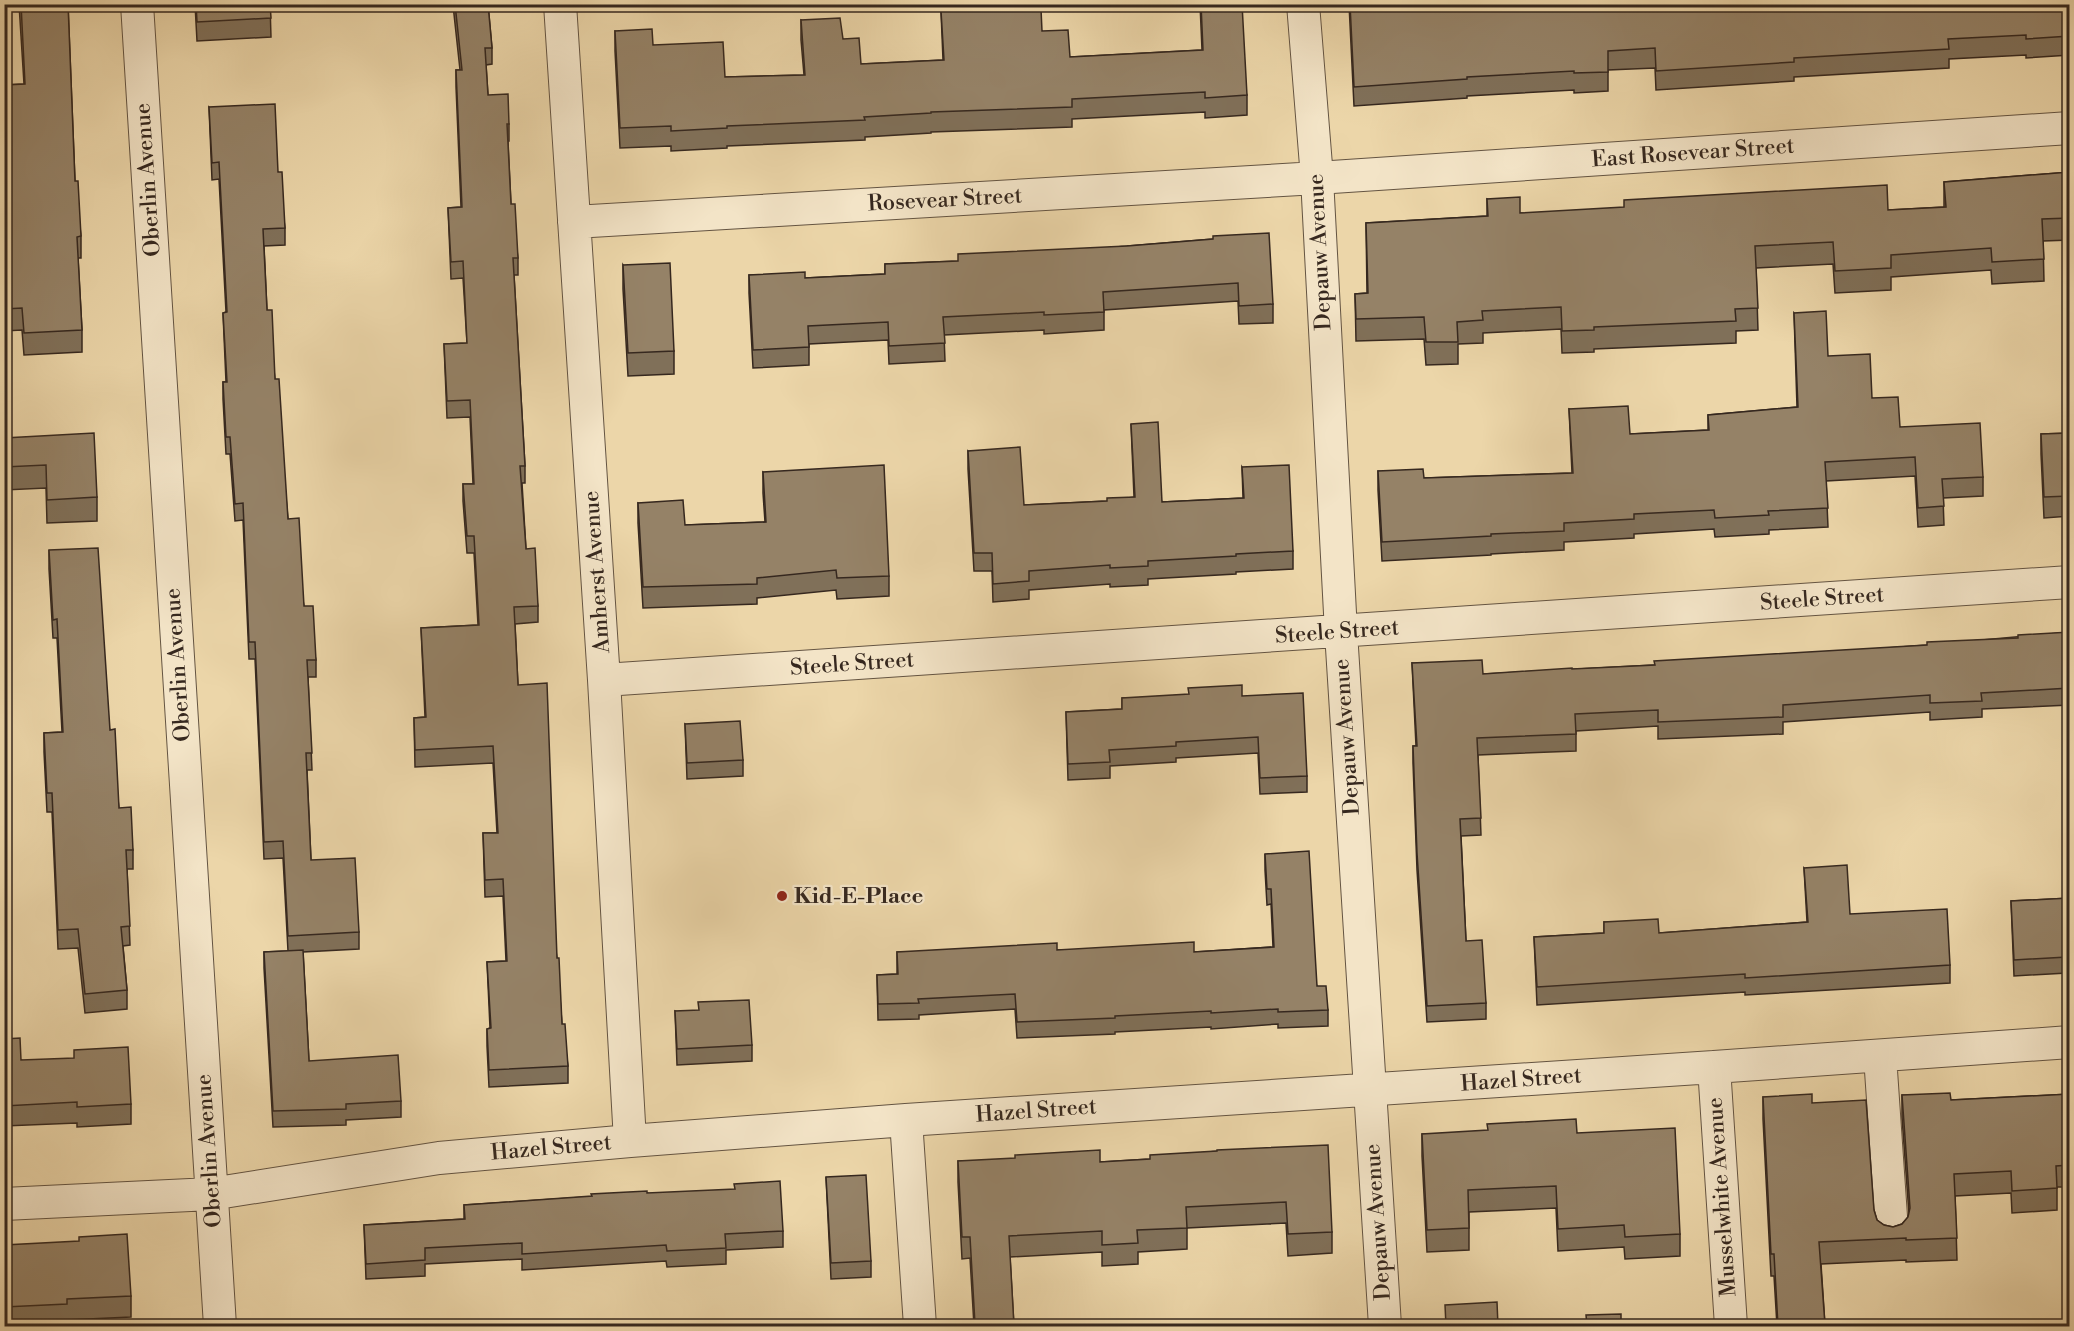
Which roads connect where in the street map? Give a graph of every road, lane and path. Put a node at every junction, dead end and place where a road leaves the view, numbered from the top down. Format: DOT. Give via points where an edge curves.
graph roads {
  1 [pos="137,4"];
  2 [pos="560,4"];
  3 [pos="1303,4"];
  4 [pos="2070,128"];
  5 [pos="1317,178"];
  6 [pos="574,222"];
  7 [pos="2070,582"];
  8 [pos="1341,632"];
  9 [pos="604,680"];
  10 [pos="2070,1042"];
  11 [pos="1880,1056"];
  12 [pos="1714,1067"];
  13 [pos="1369,1089"];
  14 [pos="906,1120"];
  15 [pos="630,1141"];
  16 [pos="212,1194"];
  17 [pos="4,1204"];
  18 [pos="1892,1232"];
  19 [pos="220,1326"];
  20 [pos="920,1326"];
  21 [pos="1385,1326"];
  22 [pos="1731,1326"];
  1 -- 16 [label="street, Oberlin Avenue"];
  2 -- 6 [label="street, Amherst Avenue"];
  3 -- 5 [label="street, Depauw Avenue"];
  4 -- 5 [label="street, East Rosevear Street"];
  5 -- 6 [label="street, Rosevear Street"];
  5 -- 8 [label="street, Depauw Avenue"];
  6 -- 9 [label="street, Amherst Avenue"];
  7 -- 8 [label="street, Steele Street"];
  8 -- 9 [label="street, Steele Street"];
  8 -- 13 [label="street, Depauw Avenue"];
  9 -- 15 [label="street, Amherst Avenue"];
  10 -- 11 [label="street, Hazel Street"];
  11 -- 12 [label="street, Hazel Street"];
  11 -- 18 [label="street"];
  12 -- 13 [label="street, Hazel Street"];
  12 -- 22 [label="street, Musselwhite Avenue"];
  13 -- 14 [label="street, Hazel Street"];
  13 -- 21 [label="street, Depauw Avenue"];
  14 -- 15 [label="street, Hazel Street"];
  14 -- 20 [label="street"];
  15 -- 16 [label="street, Hazel Street" via="439,1158"];
  16 -- 17 [label="street, Hazel Street"];
  16 -- 19 [label="street, Oberlin Avenue"];
}
